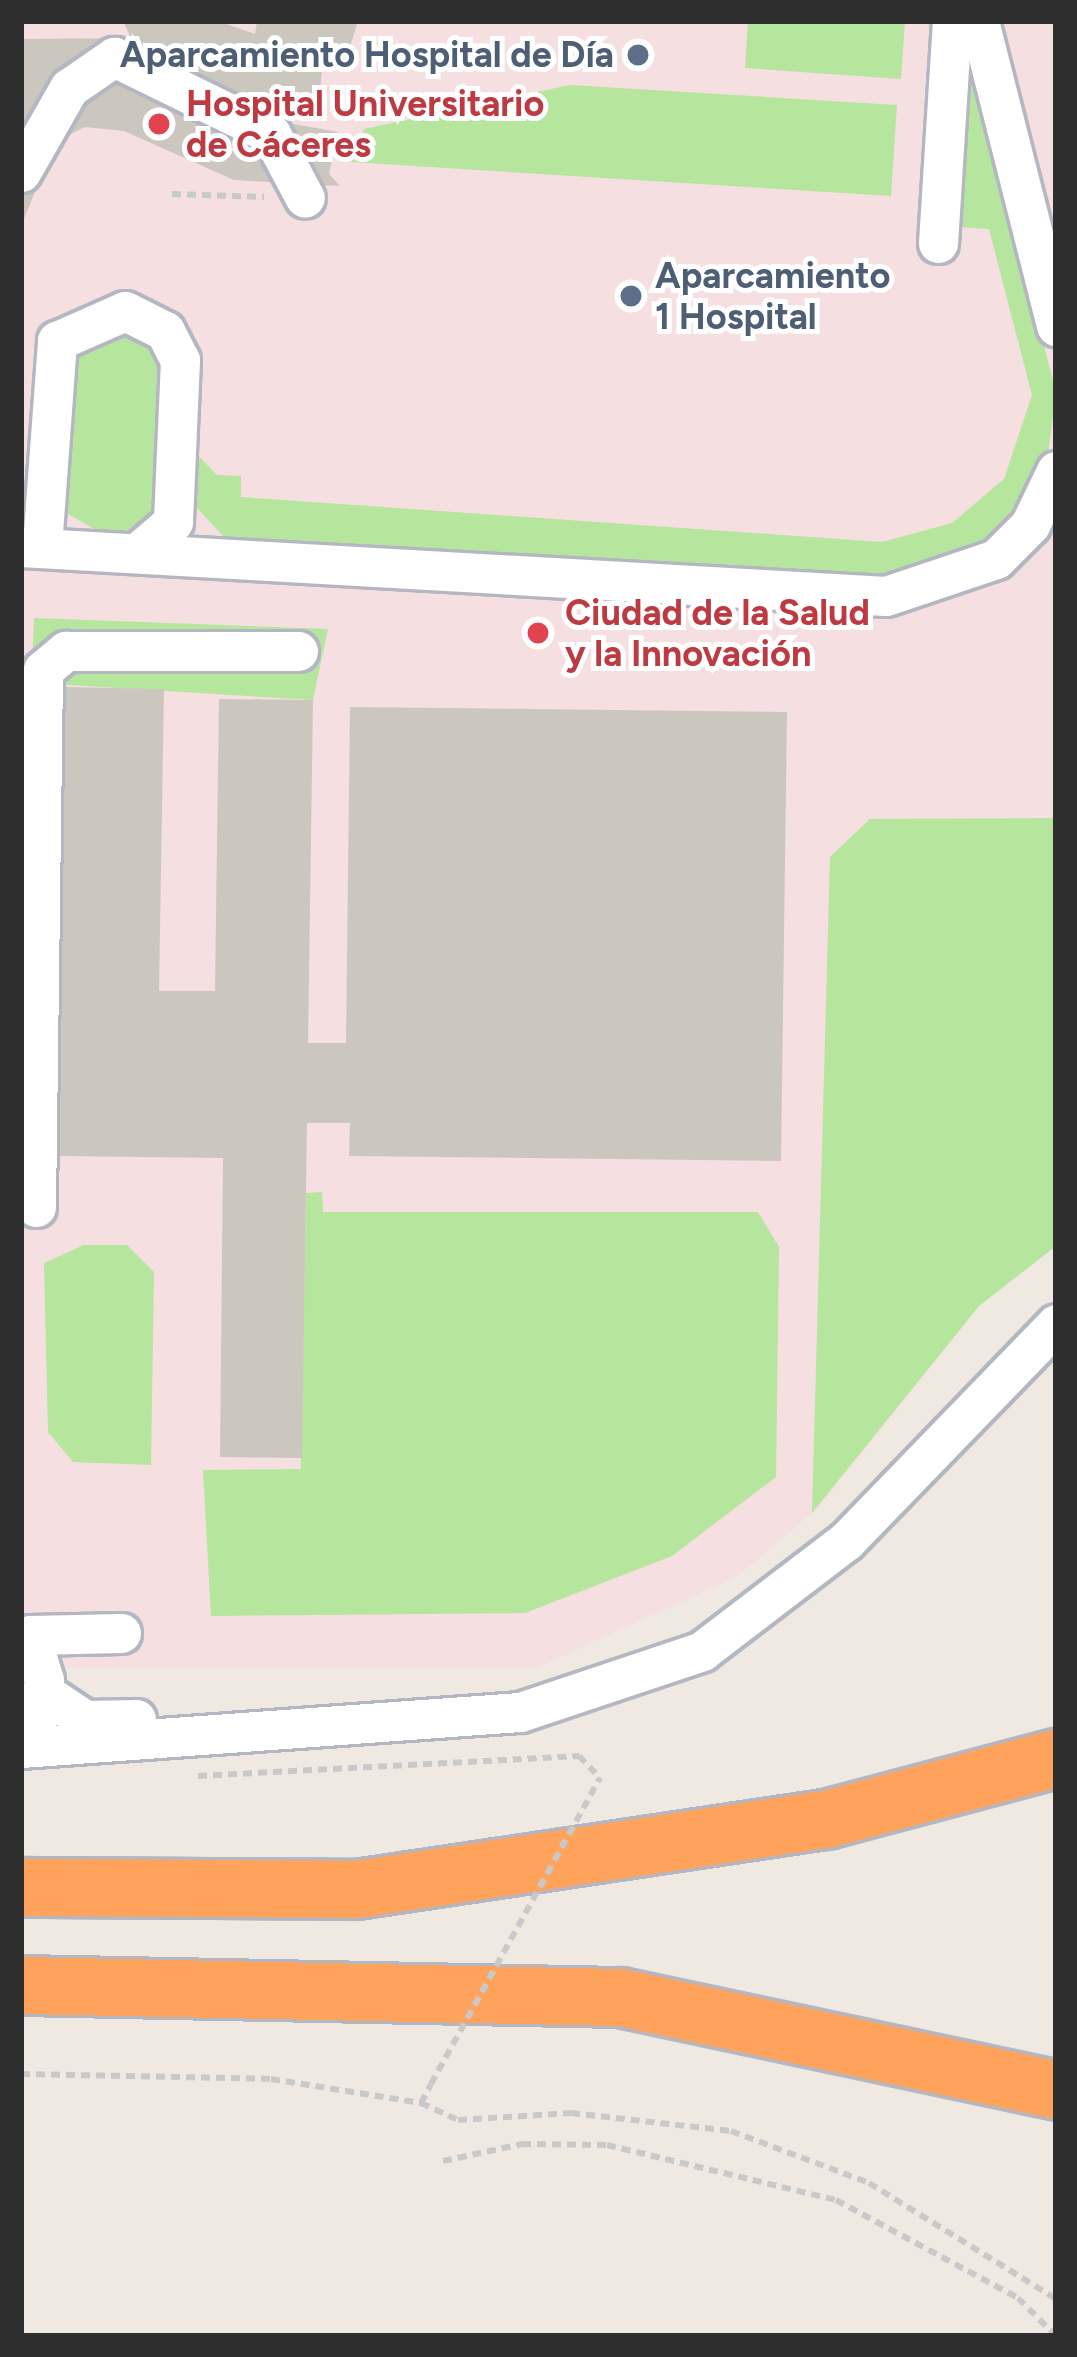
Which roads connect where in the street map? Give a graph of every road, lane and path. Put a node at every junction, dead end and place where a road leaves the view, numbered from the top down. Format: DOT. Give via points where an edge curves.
graph roads {
  1 [pos="952,21"];
  2 [pos="979,21"];
  3 [pos="21,172"];
  4 [pos="172,194"];
  5 [pos="304,198"];
  6 [pos="938,243"];
  7 [pos="1056,326"];
  8 [pos="1056,471"];
  9 [pos="177,498"];
  10 [pos="31,546"];
  11 [pos="138,552"];
  12 [pos="231,556"];
  13 [pos="298,651"];
  14 [pos="36,1207"];
  15 [pos="1056,1324"];
  16 [pos="121,1633"];
  17 [pos="25,1645"];
  18 [pos="43,1692"];
  19 [pos="411,1722"];
  20 [pos="21,1747"];
  21 [pos="1056,1758"];
  22 [pos="184,1776"];
  23 [pos="21,1887"];
  24 [pos="21,1985"];
  25 [pos="21,2074"];
  26 [pos="1056,2090"];
  27 [pos="421,2103"];
  28 [pos="443,2161"];
  29 [pos="1056,2299"];
  30 [pos="1056,2336"];
  1 -- 6 [label="street"];
  2 -- 7 [label="street"];
  3 -- 5 [label="street" via="69,88 114,57 271,134"];
  4 -- 5 [label="path"];
  8 -- 12 [label="street" via="1030,524 996,559 886,596"];
  9 -- 10 [label="street" via="180,360 164,331 125,310 80,322 57,341 49,369"];
  9 -- 11 [label="street" via="166,535"];
  9 -- 12 [label="street"];
  10 -- 11 [label="street"];
  11 -- 12 [label="street"];
  13 -- 14 [label="street" via="67,651 43,670"];
  15 -- 19 [label="street" via="846,1541 702,1651 520,1712"];
  16 -- 17 [label="street"];
  17 -- 18 [label="street"];
  18 -- 19 [label="street" via="86,1720"];
  18 -- 20 [label="street"];
  19 -- 20 [label="street"];
  21 -- 23 [label="highway" via="826,1819 356,1889"];
  22 -- 27 [label="path, bridge" via="580,1756 600,1778"];
  24 -- 26 [label="highway" via="620,1996"];
  25 -- 27 [label="path" via="271,2079"];
  27 -- 29 [label="path" via="458,2120 571,2113 731,2131 868,2183"];
  28 -- 30 [label="path" via="522,2144 607,2145 836,2200 1018,2298"];
}
